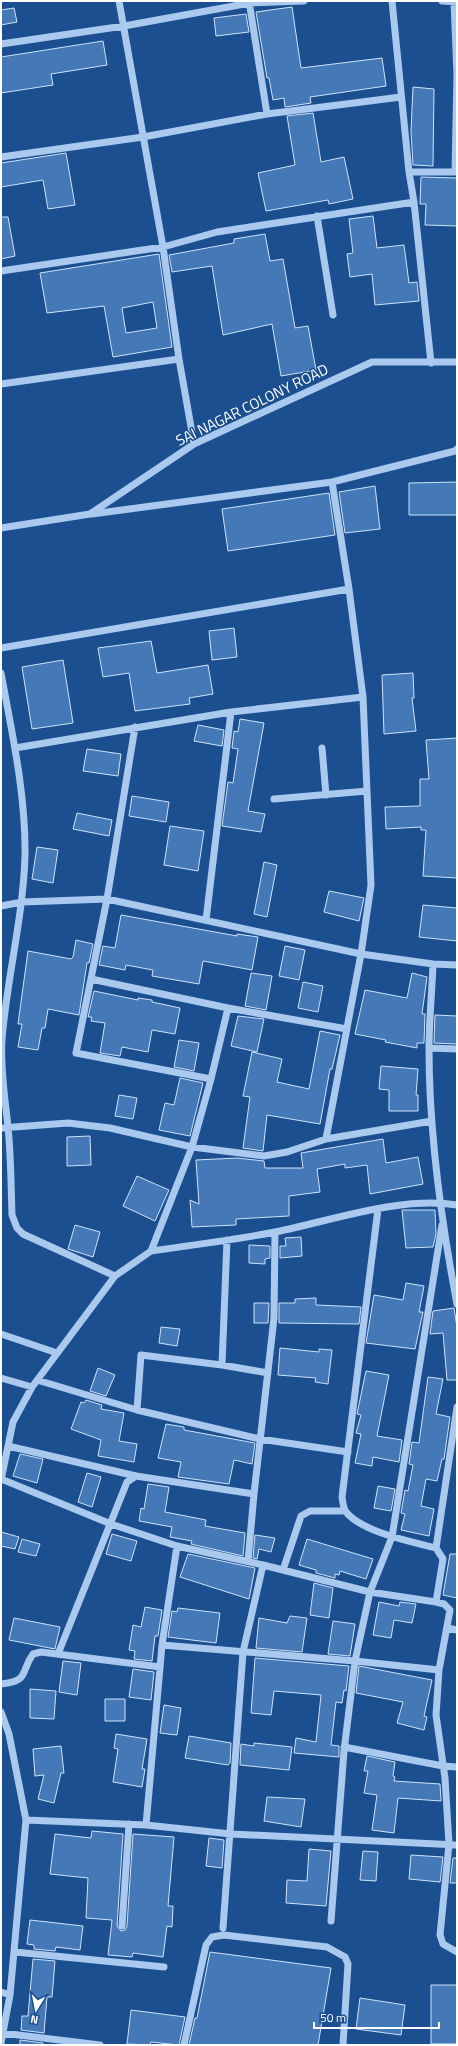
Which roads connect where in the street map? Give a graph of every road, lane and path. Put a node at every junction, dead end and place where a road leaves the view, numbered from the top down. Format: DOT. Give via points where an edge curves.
graph roads {
  1 [pos="120,1"];
  2 [pos="304,1"];
  3 [pos="392,1"];
  4 [pos="442,1"];
  5 [pos="249,2"];
  6 [pos="455,2"];
  7 [pos="124,26"];
  8 [pos="1,44"];
  9 [pos="457,75"];
  10 [pos="401,97"];
  11 [pos="267,114"];
  12 [pos="143,136"];
  13 [pos="1,157"];
  14 [pos="409,172"];
  15 [pos="456,172"];
  16 [pos="414,202"];
  17 [pos="317,216"];
  18 [pos="163,246"];
  19 [pos="1,271"];
  20 [pos="333,315"];
  21 [pos="180,359"];
  22 [pos="457,362"];
  23 [pos="432,363"];
  24 [pos="1,384"];
  25 [pos="194,444"];
  26 [pos="457,449"];
  27 [pos="332,482"];
  28 [pos="90,514"];
  29 [pos="1,528"];
  30 [pos="349,589"];
  31 [pos="1,648"];
  32 [pos="1,673"];
  33 [pos="363,697"];
  34 [pos="231,712"];
  35 [pos="135,727"];
  36 [pos="15,748"];
  37 [pos="322,748"];
  38 [pos="367,791"];
  39 [pos="326,795"];
  40 [pos="274,799"];
  41 [pos="107,899"];
  42 [pos="22,902"];
  43 [pos="1,906"];
  44 [pos="206,920"];
  45 [pos="361,954"];
  46 [pos="433,964"];
  47 [pos="457,965"];
  48 [pos="91,979"];
  49 [pos="228,1008"];
  50 [pos="347,1030"];
  51 [pos="429,1048"];
  52 [pos="457,1049"];
  53 [pos="211,1079"];
  54 [pos="432,1121"];
  55 [pos="5,1128"];
  56 [pos="326,1139"];
  57 [pos="192,1147"];
  58 [pos="441,1203"];
  59 [pos="457,1205"];
  60 [pos="378,1209"];
  61 [pos="442,1225"];
  62 [pos="275,1232"];
  63 [pos="227,1240"];
  64 [pos="151,1251"];
  65 [pos="115,1276"];
  66 [pos="457,1304"];
  67 [pos="1,1334"];
  68 [pos="57,1353"];
  69 [pos="222,1365"];
  70 [pos="268,1374"];
  71 [pos="1,1378"];
  72 [pos="37,1380"];
  73 [pos="32,1386"];
  74 [pos="457,1407"];
  75 [pos="137,1410"];
  76 [pos="260,1439"];
  77 [pos="8,1446"];
  78 [pos="348,1452"];
  79 [pos="136,1476"];
  80 [pos="1,1479"];
  81 [pos="254,1494"];
  82 [pos="345,1511"];
  83 [pos="111,1524"];
  84 [pos="392,1537"];
  85 [pos="177,1546"];
  86 [pos="436,1548"];
  87 [pos="248,1561"];
  88 [pos="263,1565"];
  89 [pos="283,1570"];
  90 [pos="370,1592"];
  91 [pos="436,1602"];
  92 [pos="447,1628"];
  93 [pos="457,1630"];
  94 [pos="162,1646"];
  95 [pos="243,1652"];
  96 [pos="58,1654"];
  97 [pos="355,1661"];
  98 [pos="160,1667"];
  99 [pos="439,1670"];
  100 [pos="1,1684"];
  101 [pos="1,1712"];
  102 [pos="344,1747"];
  103 [pos="443,1766"];
  104 [pos="457,1767"];
  105 [pos="26,1820"];
  106 [pos="129,1824"];
  107 [pos="146,1825"];
  108 [pos="231,1834"];
  109 [pos="338,1840"];
  110 [pos="453,1844"];
  111 [pos="331,1921"];
  112 [pos="122,1926"];
  113 [pos="223,1928"];
  114 [pos="15,1952"];
  115 [pos="457,1952"];
  116 [pos="164,1967"];
  117 [pos="1,1992"];
  118 [pos="10,1995"];
  119 [pos="2,2033"];
  120 [pos="1,2043"];
  121 [pos="100,2045"];
  122 [pos="184,2045"];
  123 [pos="343,2045"];
  1 -- 7 [label="street"];
  2 -- 5 [label="street"];
  3 -- 10 [label="street"];
  4 -- 6 [label="street"];
  5 -- 7 [label="street"];
  5 -- 11 [label="street"];
  6 -- 9 [label="street"];
  7 -- 8 [label="street"];
  7 -- 12 [label="street"];
  9 -- 15 [label="street"];
  10 -- 11 [label="street"];
  10 -- 14 [label="street"];
  11 -- 12 [label="street"];
  12 -- 13 [label="street"];
  12 -- 18 [label="street"];
  14 -- 15 [label="street"];
  14 -- 16 [label="street"];
  16 -- 17 [label="street"];
  16 -- 23 [label="street"];
  17 -- 18 [label="street" via="217,232"];
  17 -- 20 [label="street"];
  18 -- 19 [label="street"];
  18 -- 21 [label="street"];
  21 -- 24 [label="street"];
  21 -- 25 [label="street"];
  22 -- 23 [label="street, SAI NAGAR COLONY ROAD"];
  23 -- 25 [label="street, SAI NAGAR COLONY ROAD" via="372,362"];
  25 -- 28 [label="street, SAI NAGAR COLONY ROAD"];
  26 -- 27 [label="street"];
  27 -- 28 [label="street"];
  27 -- 30 [label="street"];
  28 -- 29 [label="street, SAI NAGAR COLONY ROAD"];
  30 -- 31 [label="street"];
  30 -- 33 [label="street"];
  32 -- 36 [label="street"];
  33 -- 34 [label="street"];
  33 -- 38 [label="street"];
  34 -- 35 [label="street"];
  34 -- 44 [label="street"];
  35 -- 36 [label="street"];
  35 -- 41 [label="street"];
  36 -- 42 [label="street" via="24,823"];
  37 -- 39 [label="street"];
  38 -- 39 [label="street"];
  38 -- 45 [label="street" via="370,885"];
  39 -- 40 [label="street"];
  41 -- 42 [label="street"];
  41 -- 44 [label="street"];
  41 -- 48 [label="street"];
  42 -- 43 [label="street"];
  42 -- 55 [label="street" via="2,1040"];
  44 -- 45 [label="street"];
  45 -- 46 [label="street"];
  45 -- 50 [label="street"];
  46 -- 47 [label="street"];
  46 -- 51 [label="street"];
  48 -- 49 [label="street"];
  48 -- 53 [label="street" via="76,1053"];
  49 -- 50 [label="street"];
  49 -- 53 [label="street"];
  50 -- 56 [label="street"];
  51 -- 52 [label="street"];
  51 -- 54 [label="street"];
  53 -- 57 [label="street"];
  54 -- 56 [label="street"];
  54 -- 58 [label="street"];
  55 -- 57 [label="street" via="68,1123 110,1128"];
  55 -- 65 [label="street" via="12,1215 17,1228 23,1234"];
  56 -- 57 [label="street" via="287,1152 264,1156"];
  57 -- 64 [label="street"];
  58 -- 59 [label="street"];
  58 -- 60 [label="street"];
  58 -- 61 [label="street"];
  60 -- 62 [label="street"];
  60 -- 78 [label="street"];
  61 -- 66 [label="street"];
  61 -- 84 [label="street"];
  62 -- 63 [label="street"];
  62 -- 70 [label="street" via="274,1318"];
  63 -- 64 [label="street"];
  63 -- 69 [label="street"];
  64 -- 65 [label="street"];
  65 -- 68 [label="street"];
  67 -- 68 [label="street"];
  68 -- 72 [label="street"];
  69 -- 70 [label="street"];
  69 -- 75 [label="street" via="141,1355"];
  70 -- 76 [label="street"];
  71 -- 73 [label="street"];
  72 -- 73 [label="street"];
  72 -- 75 [label="street"];
  73 -- 77 [label="street" via="13,1422"];
  74 -- 86 [label="street"];
  75 -- 76 [label="street"];
  76 -- 78 [label="street"];
  76 -- 81 [label="street"];
  77 -- 79 [label="street"];
  77 -- 80 [label="street"];
  78 -- 82 [label="street" via="342,1497"];
  79 -- 81 [label="street"];
  79 -- 83 [label="street" via="127,1482"];
  80 -- 83 [label="street"];
  81 -- 87 [label="street"];
  82 -- 84 [label="street" via="355,1521"];
  82 -- 89 [label="street" via="304,1513"];
  83 -- 85 [label="street"];
  83 -- 96 [label="street"];
  84 -- 86 [label="street"];
  84 -- 90 [label="street"];
  85 -- 87 [label="street"];
  85 -- 94 [label="street"];
  86 -- 91 [label="street" via="443,1559"];
  87 -- 88 [label="street"];
  88 -- 89 [label="street"];
  88 -- 95 [label="street"];
  89 -- 90 [label="street"];
  90 -- 91 [label="street"];
  90 -- 97 [label="street"];
  91 -- 92 [label="street" via="444,1604 450,1610"];
  92 -- 93 [label="street"];
  92 -- 99 [label="street"];
  94 -- 95 [label="street"];
  94 -- 98 [label="street"];
  95 -- 97 [label="street"];
  95 -- 108 [label="street"];
  96 -- 98 [label="street"];
  96 -- 100 [label="street" via="33,1654 21,1678 14,1683"];
  97 -- 99 [label="street"];
  97 -- 102 [label="street"];
  98 -- 107 [label="street"];
  99 -- 103 [label="street" via="436,1715"];
  101 -- 105 [label="street" via="9,1734"];
  102 -- 103 [label="street"];
  102 -- 109 [label="street"];
  103 -- 104 [label="street"];
  103 -- 110 [label="street"];
  105 -- 106 [label="street"];
  105 -- 114 [label="street"];
  106 -- 107 [label="street"];
  106 -- 112 [label="street"];
  107 -- 108 [label="street"];
  108 -- 109 [label="street"];
  108 -- 113 [label="street"];
  109 -- 110 [label="street"];
  109 -- 111 [label="street"];
  110 -- 115 [label="street" via="440,1935 443,1944"];
  114 -- 116 [label="street"];
  114 -- 118 [label="street"];
  117 -- 118 [label="street"];
  118 -- 119 [label="street"];
  119 -- 120 [label="street"];
  119 -- 121 [label="street"];
  122 -- 123 [label="street" via="206,1945 212,1937 224,1935 327,1947 345,1957 348,1964"];
}
